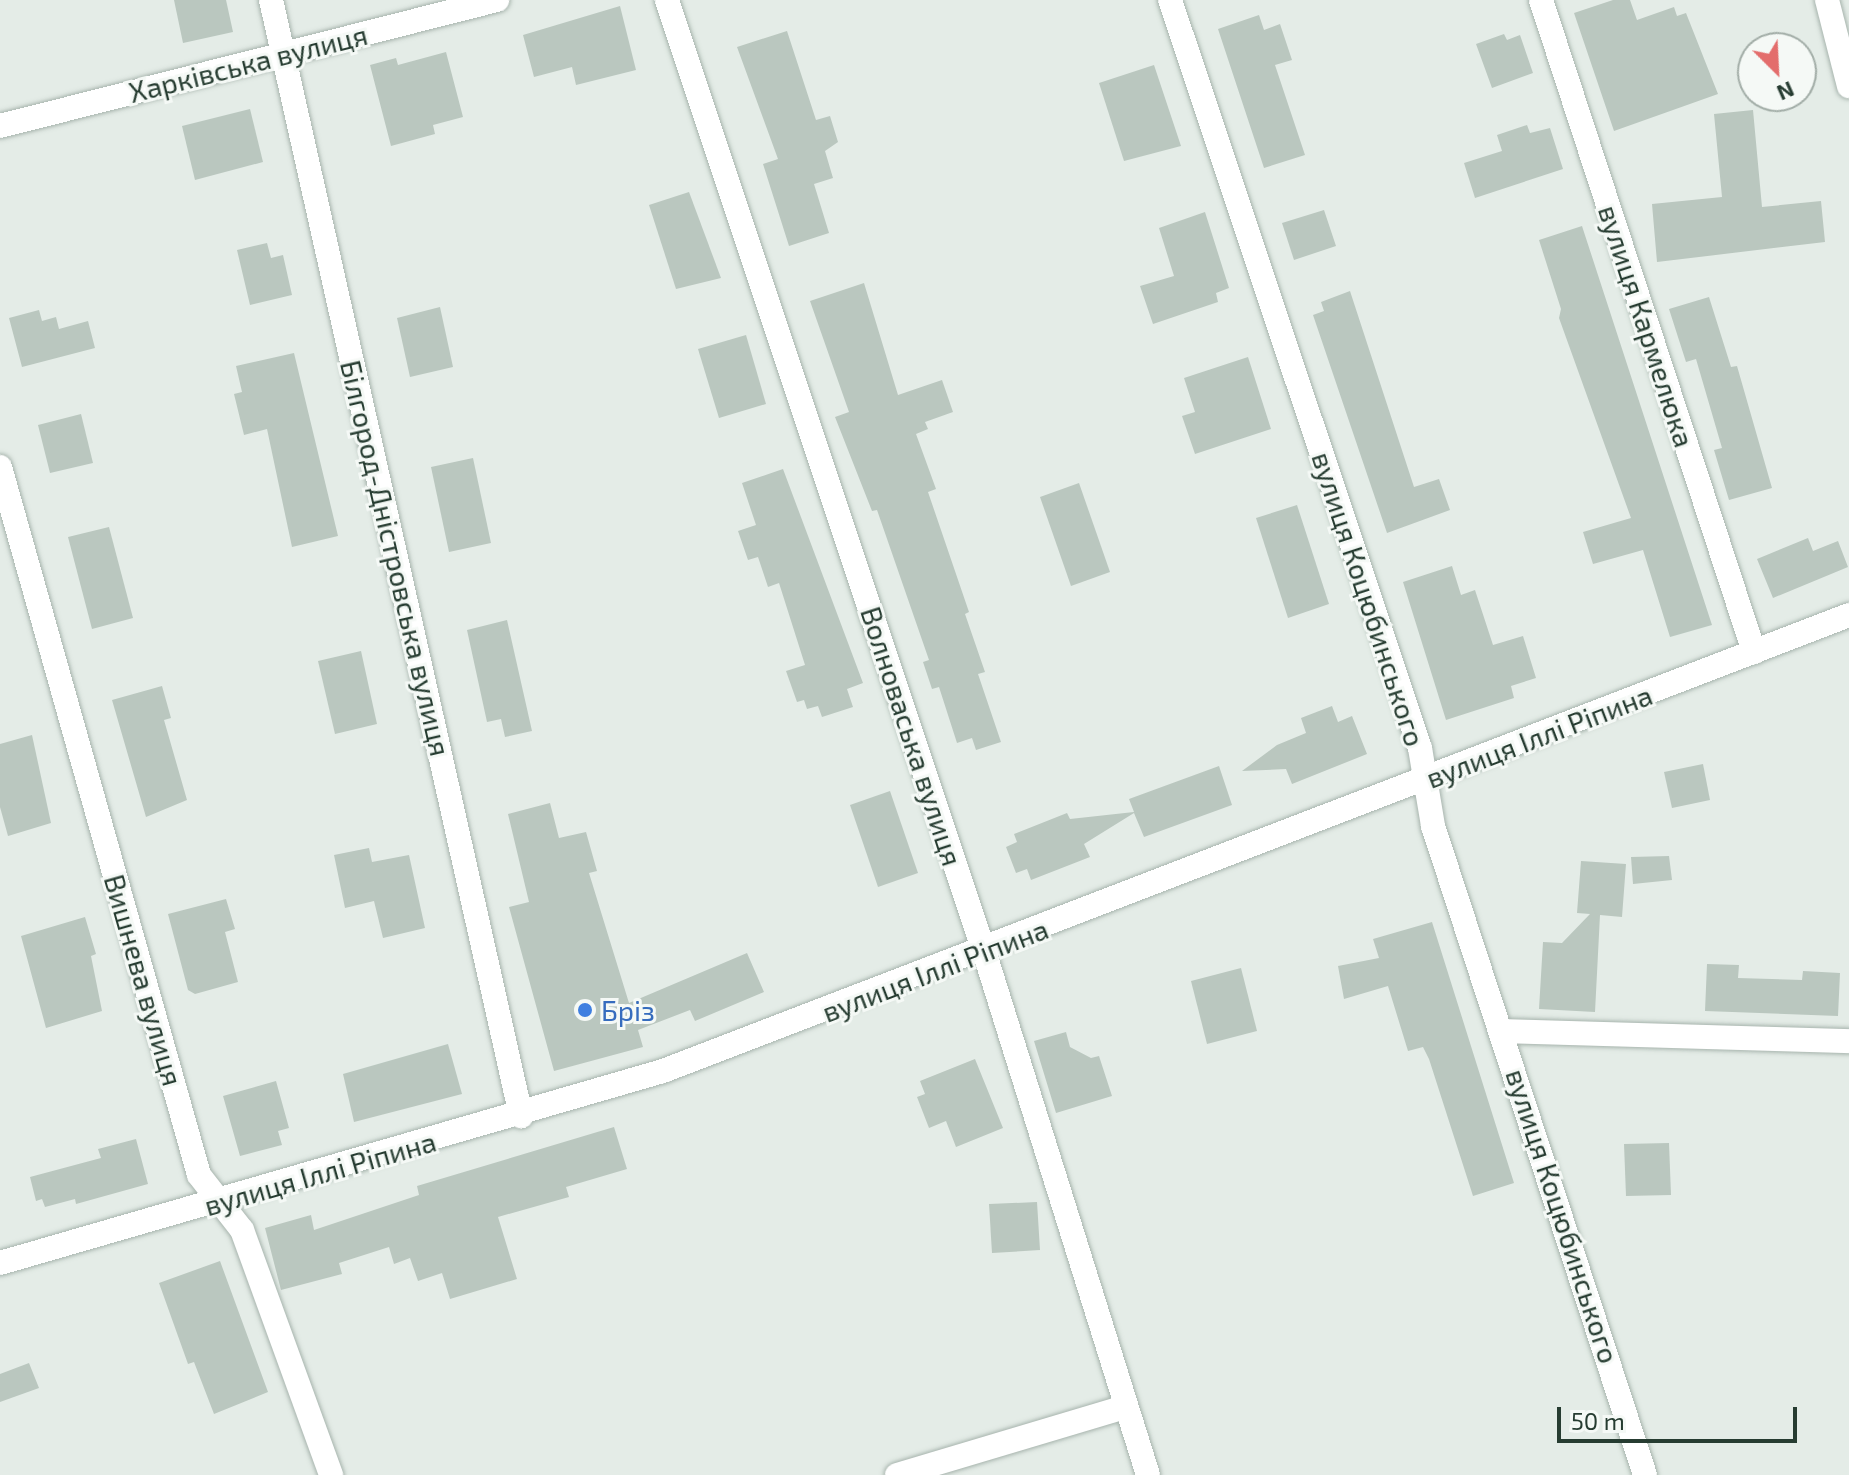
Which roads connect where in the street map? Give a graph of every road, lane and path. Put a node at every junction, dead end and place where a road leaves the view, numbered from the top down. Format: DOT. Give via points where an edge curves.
graph roads {
  1 [pos="271,0"];
  2 [pos="497,0"];
  3 [pos="667,0"];
  4 [pos="1170,0"];
  5 [pos="1541,0"];
  6 [pos="1827,0"];
  7 [pos="284,53"];
  8 [pos="1849,86"];
  9 [pos="0,126"];
  10 [pos="0,467"];
  11 [pos="1849,615"];
  12 [pos="1754,652"];
  13 [pos="1424,780"];
  14 [pos="984,951"];
  15 [pos="1504,1031"];
  16 [pos="1849,1041"];
  17 [pos="521,1116"];
  18 [pos="219,1201"];
  19 [pos="0,1263"];
  20 [pos="1125,1407"];
  21 [pos="331,1475"];
  22 [pos="897,1475"];
  23 [pos="1148,1475"];
  24 [pos="1645,1475"];
  1 -- 7 [label="street, Білгород-Дністровська вулиця"];
  2 -- 7 [label="street, Харківська вулиця"];
  3 -- 14 [label="street, Волноваська вулиця"];
  4 -- 13 [label="street, вулиця Коцюбинського" via="1420,748"];
  5 -- 12 [label="street, вулиця Кармелюка"];
  6 -- 8 [label="street"];
  7 -- 9 [label="street, Харківська вулиця"];
  7 -- 17 [label="street, Білгород-Дністровська вулиця"];
  10 -- 18 [label="street, Вишнева вулиця" via="199,1175"];
  11 -- 12 [label="street, вулиця Іллі Ріпина"];
  12 -- 13 [label="street, вулиця Іллі Ріпина"];
  13 -- 14 [label="street, вулиця Іллі Ріпина"];
  13 -- 15 [label="street, вулиця Коцюбинського" via="1433,826"];
  14 -- 17 [label="street, вулиця Іллі Ріпина" via="692,1060"];
  14 -- 20 [label="street, Волноваська вулиця"];
  15 -- 16 [label="street"];
  15 -- 24 [label="street, вулиця Коцюбинського"];
  17 -- 18 [label="street, вулиця Іллі Ріпина"];
  18 -- 19 [label="street, вулиця Іллі Ріпина"];
  18 -- 21 [label="street, Вишнева вулиця" via="242,1230"];
  20 -- 22 [label="street"];
  20 -- 23 [label="street, Волноваська вулиця"];
}
